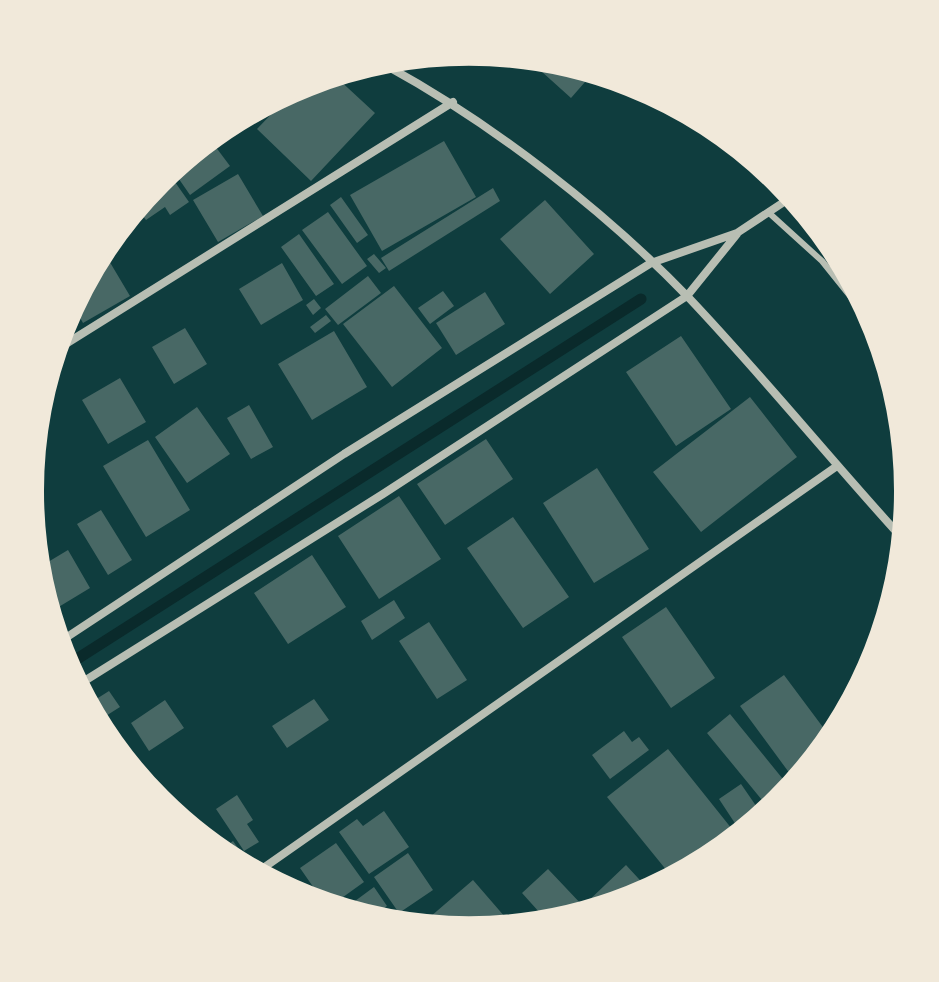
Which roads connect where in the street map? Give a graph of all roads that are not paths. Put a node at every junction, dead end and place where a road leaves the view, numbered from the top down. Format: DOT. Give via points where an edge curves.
graph roads {
  1 [pos="395,70"];
  2 [pos="453,102"];
  3 [pos="784,202"];
  4 [pos="768,212"];
  5 [pos="737,233"];
  6 [pos="651,263"];
  7 [pos="849,295"];
  8 [pos="687,296"];
  9 [pos="70,341"];
  10 [pos="837,466"];
  11 [pos="895,530"];
  12 [pos="68,636"];
  13 [pos="86,680"];
  14 [pos="266,866"];
  1 -- 2 [label="street"];
  2 -- 6 [label="street" via="561,183"];
  2 -- 9 [label="street"];
  3 -- 4 [label="street"];
  4 -- 5 [label="street"];
  4 -- 7 [label="lane" via="822,261"];
  5 -- 6 [label="street"];
  5 -- 8 [label="street"];
  6 -- 8 [label="street"];
  6 -- 12 [label="street" via="344,454"];
  8 -- 10 [label="street"];
  8 -- 13 [label="street"];
  10 -- 11 [label="street"];
  10 -- 14 [label="street"];
}
